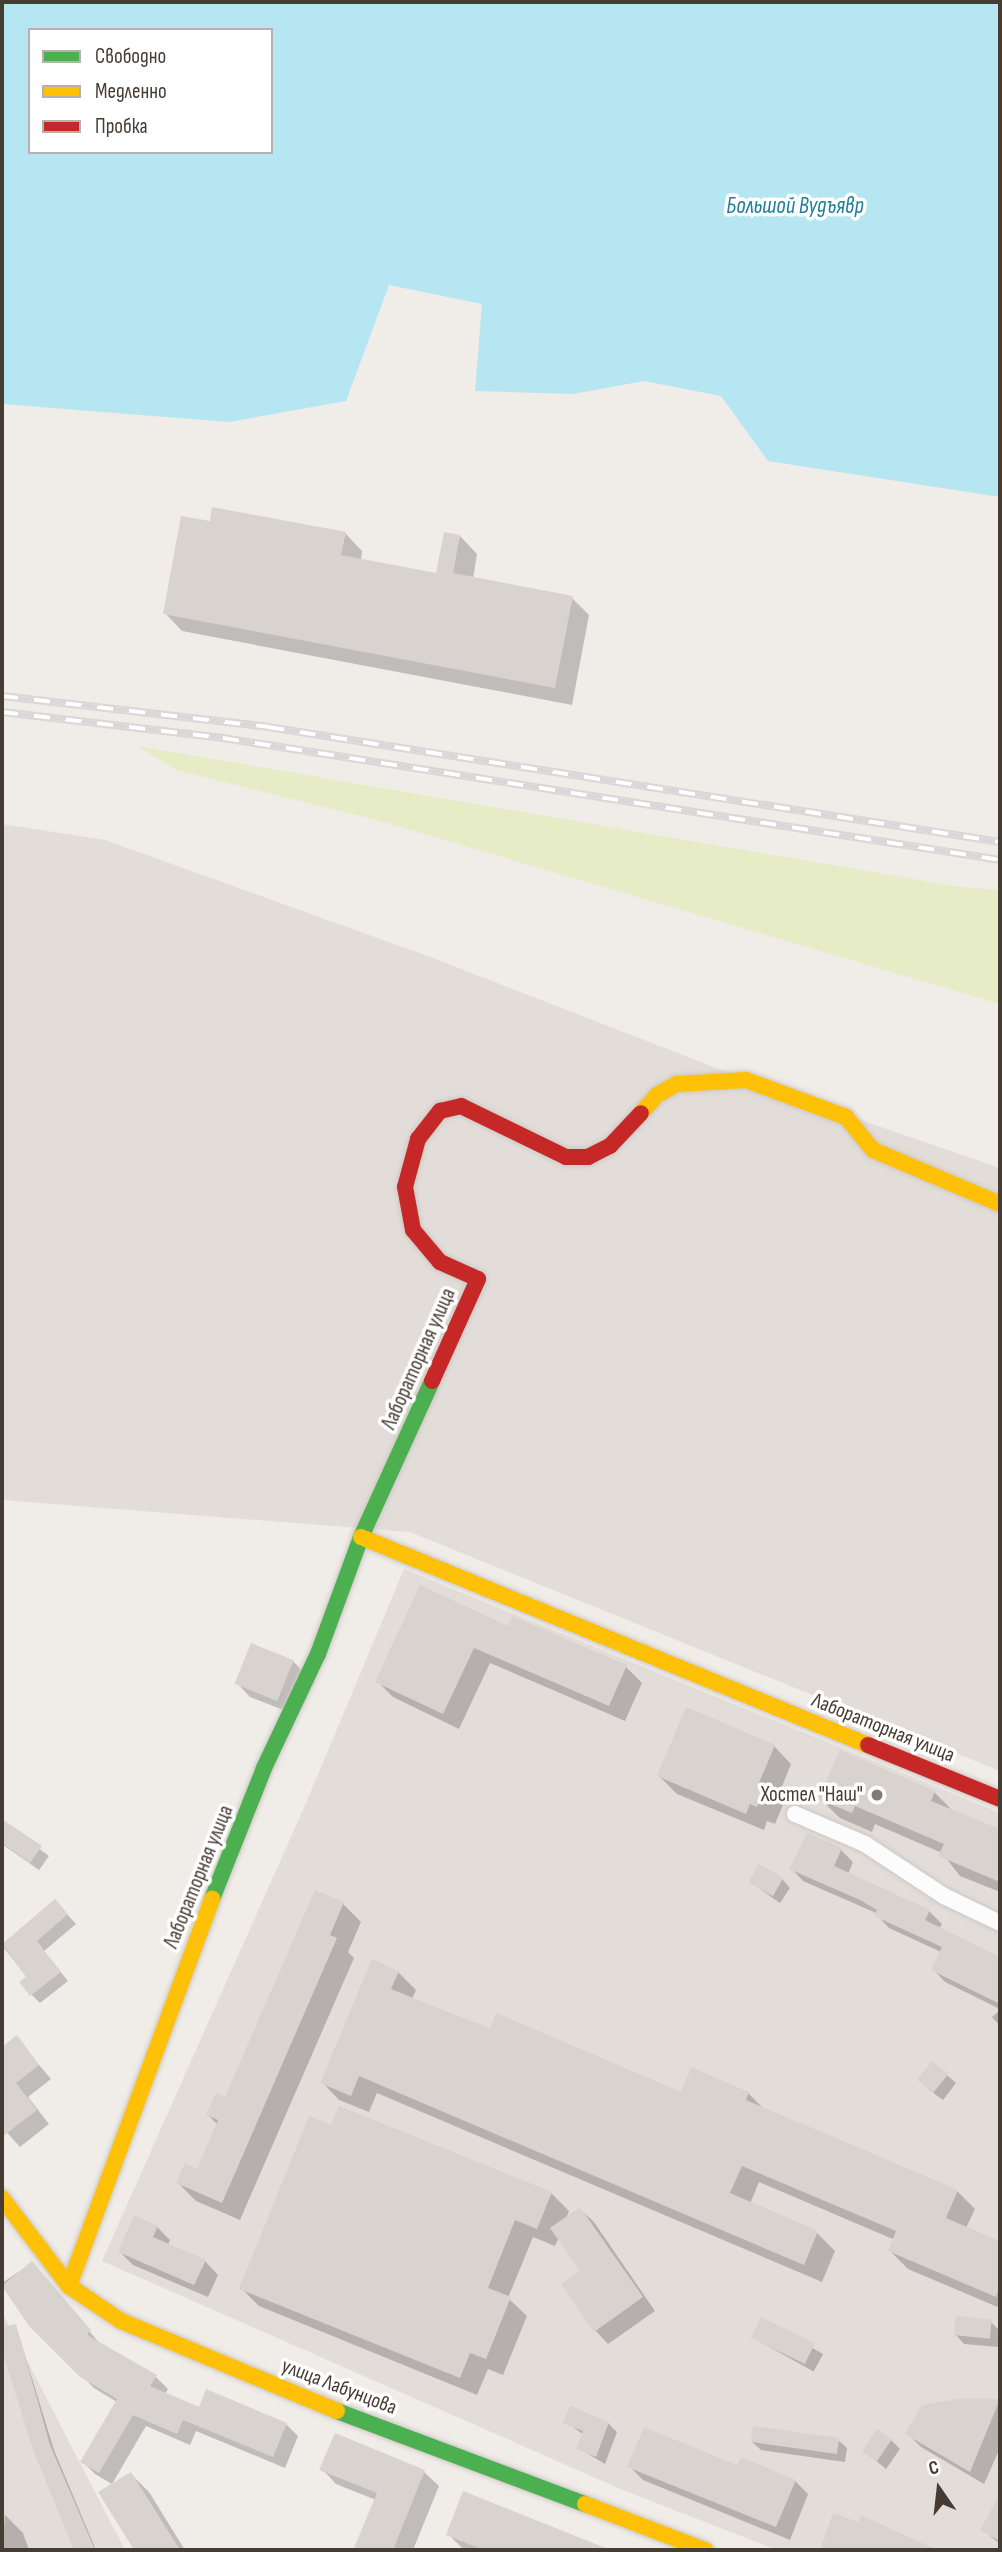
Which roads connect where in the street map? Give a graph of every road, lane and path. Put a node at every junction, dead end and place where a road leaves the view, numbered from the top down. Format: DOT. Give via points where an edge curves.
graph roads {
  1 [pos="1000,1204"];
  2 [pos="362,1537"];
  3 [pos="1000,1799"];
  4 [pos="795,1814"];
  5 [pos="1000,1923"];
  6 [pos="2,2198"];
  7 [pos="69,2286"];
  8 [pos="705,2550"];
  1 -- 2 [label="street, Лабораторная улица" via="873,1150 846,1117 746,1080 677,1084 657,1095 610,1146 588,1157 566,1157 461,1106 440,1111 418,1139 405,1187 413,1230 440,1262 478,1279"];
  2 -- 3 [label="street, Лабораторная улица"];
  2 -- 7 [label="street, Лабораторная улица" via="318,1654 264,1768 173,1997"];
  4 -- 5 [label="street" via="865,1844 944,1896"];
  6 -- 7 [label="street, улица Лабунцова"];
  7 -- 8 [label="street, улица Лабунцова" via="121,2321 309,2400"];
}
